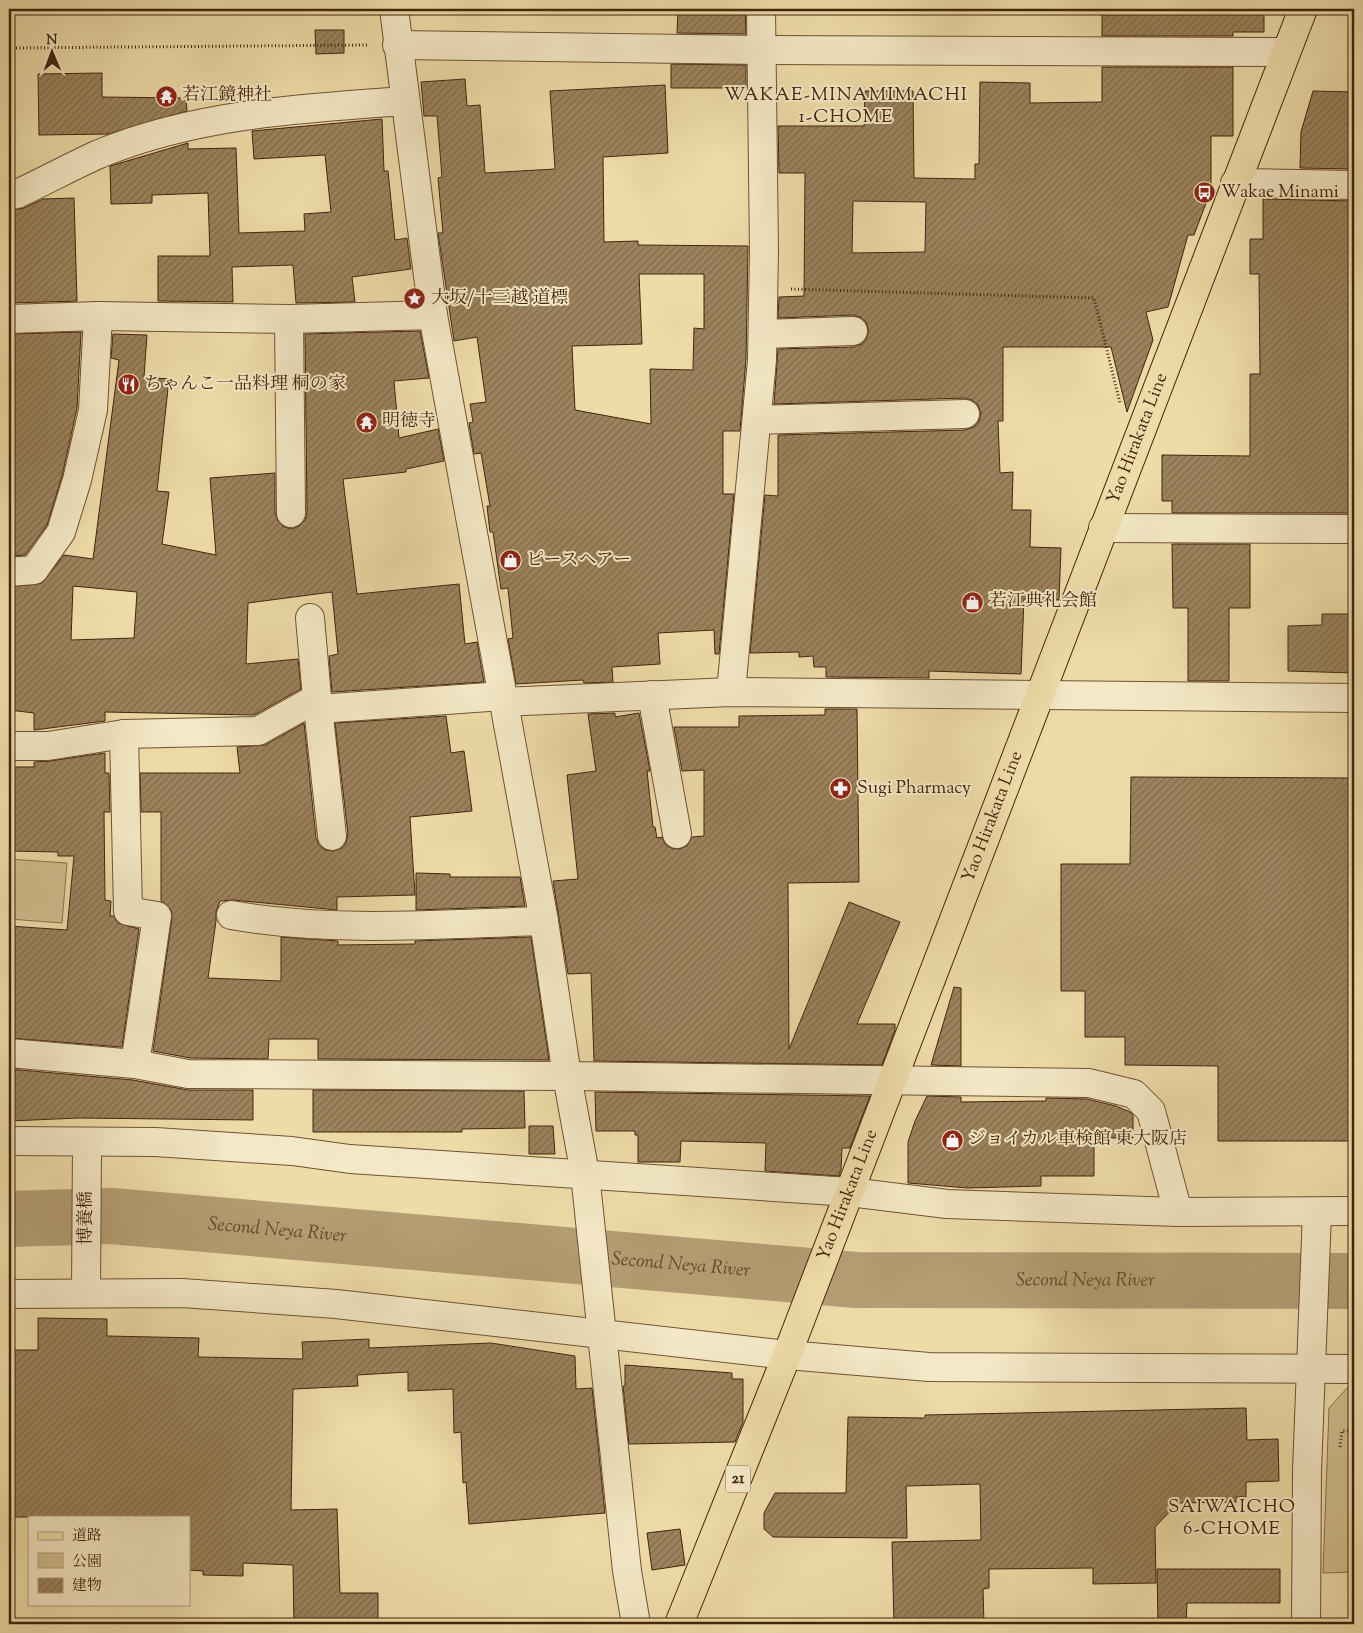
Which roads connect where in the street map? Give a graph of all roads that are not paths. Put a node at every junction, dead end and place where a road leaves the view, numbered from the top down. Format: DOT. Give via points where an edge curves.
graph roads {
  1 [pos="394,9"];
  2 [pos="761,9"];
  3 [pos="1302,9"];
  4 [pos="397,45"];
  5 [pos="760,50"];
  6 [pos="1285,52"];
  7 [pos="405,101"];
  8 [pos="1235,183"];
  9 [pos="1354,185"];
  10 [pos="9,196"];
  11 [pos="433,315"];
  12 [pos="98,316"];
  13 [pos="9,319"];
  14 [pos="289,319"];
  15 [pos="853,331"];
  16 [pos="763,334"];
  17 [pos="965,414"];
  18 [pos="757,420"];
  19 [pos="291,514"];
  20 [pos="1102,528"];
  21 [pos="1354,530"];
  22 [pos="9,572"];
  23 [pos="310,618"];
  24 [pos="731,692"];
  25 [pos="1039,694"];
  26 [pos="652,695"];
  27 [pos="1354,698"];
  28 [pos="503,699"];
  29 [pos="317,703"];
  30 [pos="124,734"];
  31 [pos="9,746"];
  32 [pos="677,834"];
  33 [pos="332,836"];
  34 [pos="231,915"];
  35 [pos="544,921"];
  36 [pos="9,1053"];
  37 [pos="135,1064"];
  38 [pos="567,1076"];
  39 [pos="893,1080"];
  40 [pos="9,1141"];
  41 [pos="87,1143"];
  42 [pos="585,1174"];
  43 [pos="847,1200"];
  44 [pos="1354,1211"];
  45 [pos="1178,1212"];
  46 [pos="1317,1212"];
  47 [pos="86,1293"];
  48 [pos="9,1294"];
  49 [pos="603,1333"];
  50 [pos="792,1344"];
  51 [pos="1311,1369"];
  52 [pos="1354,1369"];
  53 [pos="636,1624"];
  54 [pos="679,1624"];
  55 [pos="1306,1624"];
  1 -- 4 [label="street"];
  2 -- 5 [label="street"];
  3 -- 6 [label="main road, Yao Hirakata Line / 21"];
  4 -- 5 [label="street"];
  4 -- 7 [label="street"];
  5 -- 6 [label="street"];
  5 -- 16 [label="street"];
  6 -- 8 [label="main road, Yao Hirakata Line / 21"];
  7 -- 10 [label="street" via="304,108 222,120 100,154"];
  7 -- 11 [label="street"];
  8 -- 9 [label="street"];
  8 -- 20 [label="main road, Yao Hirakata Line / 21"];
  11 -- 14 [label="street"];
  11 -- 28 [label="street"];
  12 -- 13 [label="street"];
  12 -- 14 [label="street"];
  12 -- 22 [label="street" via="93,410 78,480 61,532 34,570"];
  14 -- 19 [label="street"];
  15 -- 16 [label="street"];
  16 -- 18 [label="street"];
  17 -- 18 [label="street"];
  18 -- 24 [label="street"];
  20 -- 21 [label="street"];
  20 -- 25 [label="main road, Yao Hirakata Line / 21"];
  23 -- 29 [label="street"];
  24 -- 25 [label="street"];
  24 -- 26 [label="street"];
  25 -- 27 [label="street"];
  25 -- 39 [label="main road, Yao Hirakata Line / 21"];
  26 -- 28 [label="street"];
  26 -- 32 [label="street"];
  28 -- 29 [label="street"];
  28 -- 35 [label="street"];
  29 -- 30 [label="street" via="258,731"];
  29 -- 33 [label="street"];
  30 -- 31 [label="street" via="48,746"];
  30 -- 37 [label="street" via="128,911 157,916"];
  34 -- 35 [label="street" via="278,923 372,926"];
  35 -- 38 [label="street"];
  36 -- 37 [label="street"];
  37 -- 38 [label="street" via="188,1074"];
  38 -- 39 [label="street"];
  38 -- 42 [label="street"];
  39 -- 43 [label="main road, Yao Hirakata Line / 21"];
  39 -- 45 [label="street" via="1089,1083 1134,1094 1152,1111"];
  40 -- 41 [label="street"];
  41 -- 42 [label="street" via="164,1142 292,1151 350,1159"];
  41 -- 47 [label="street, 博養橋"];
  42 -- 43 [label="street"];
  42 -- 49 [label="street"];
  43 -- 45 [label="street"];
  43 -- 50 [label="main road, Yao Hirakata Line / 21"];
  44 -- 46 [label="street"];
  45 -- 46 [label="street"];
  46 -- 51 [label="street"];
  47 -- 48 [label="street"];
  47 -- 49 [label="street" via="182,1293 316,1303"];
  49 -- 50 [label="street"];
  49 -- 53 [label="street" via="627,1570"];
  50 -- 51 [label="street" via="929,1367"];
  50 -- 54 [label="main road, Yao Hirakata Line / 21"];
  51 -- 52 [label="street"];
  51 -- 55 [label="street"];
}
